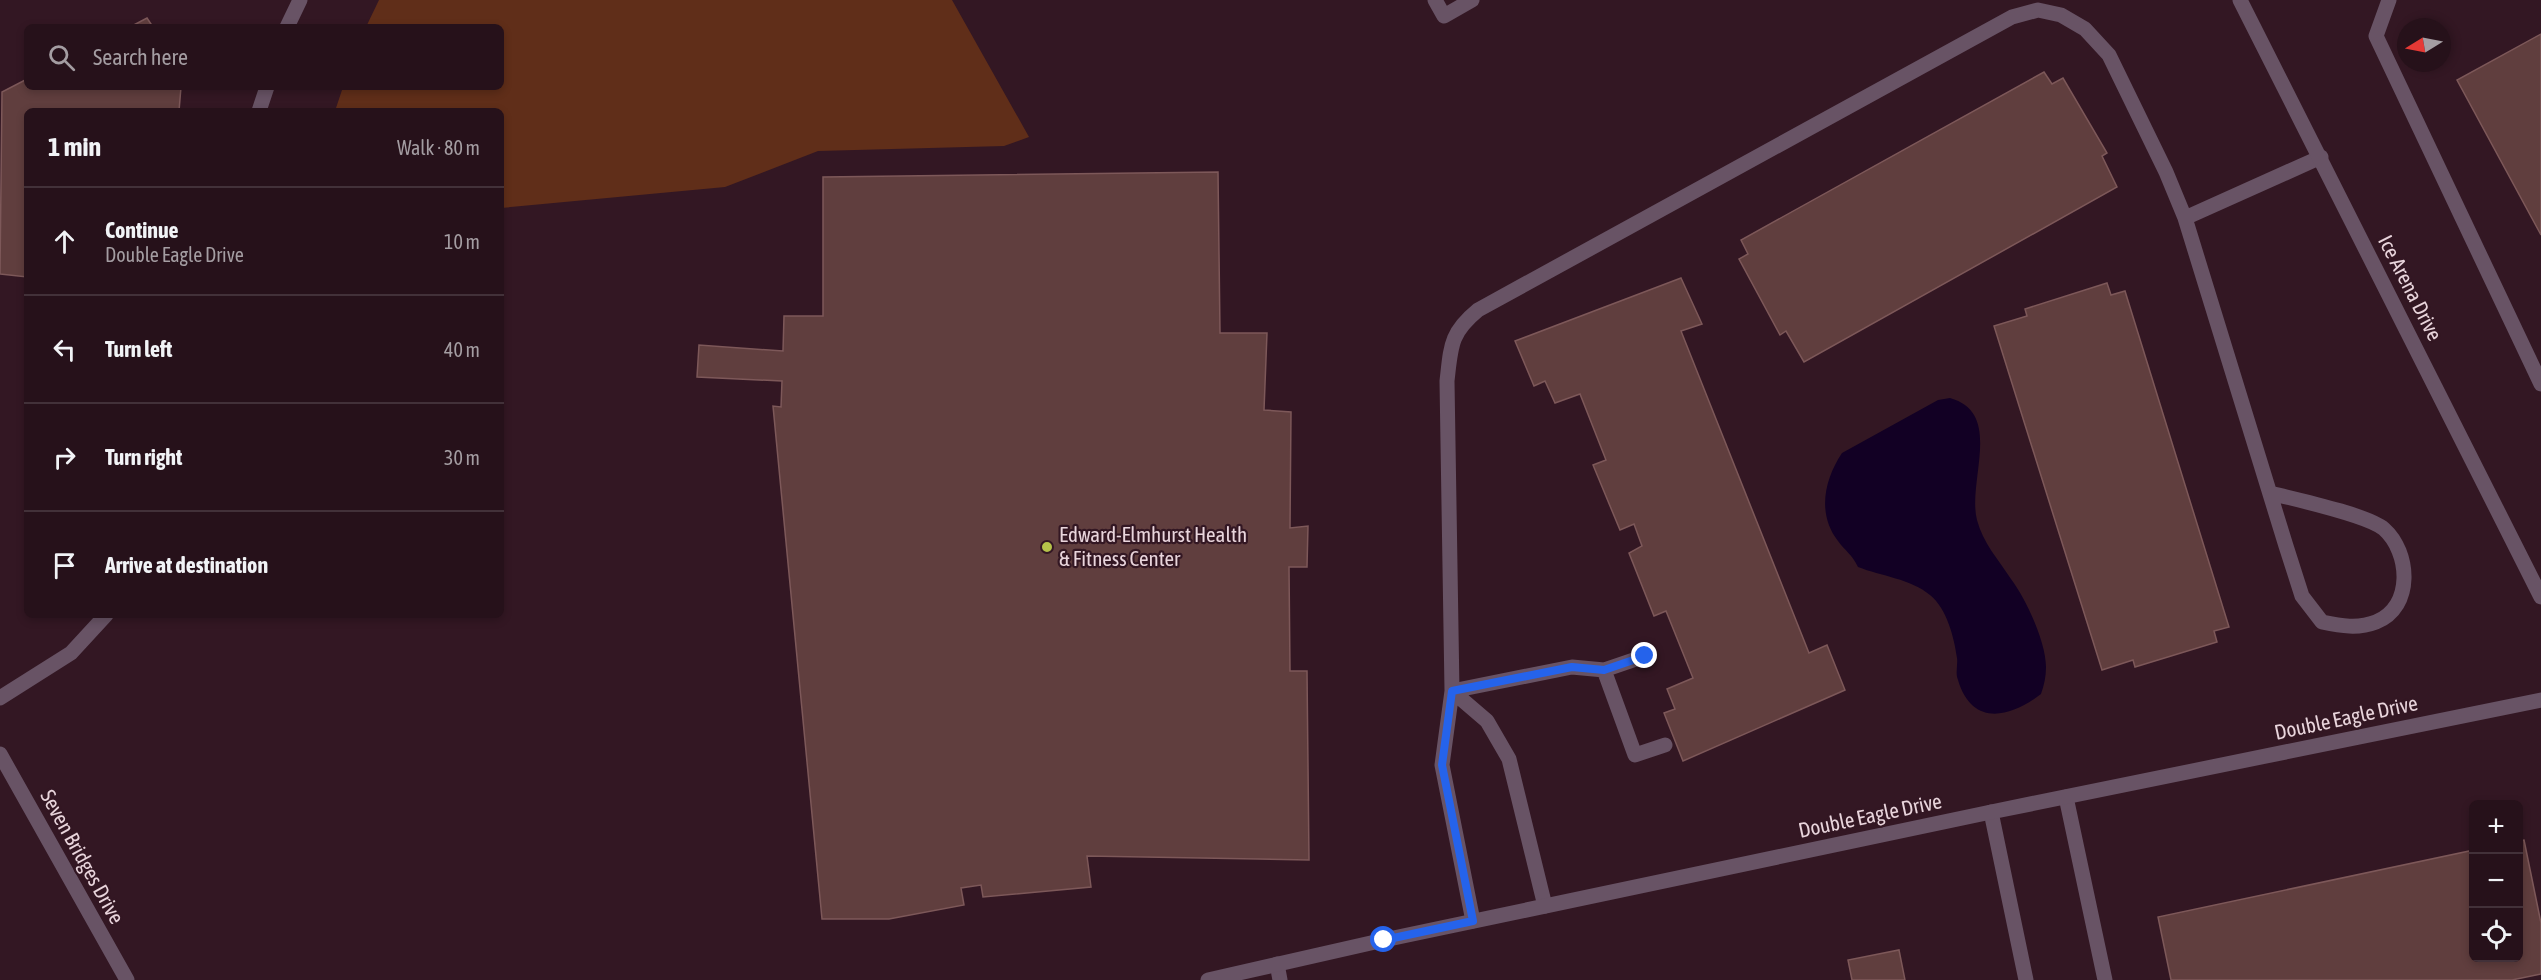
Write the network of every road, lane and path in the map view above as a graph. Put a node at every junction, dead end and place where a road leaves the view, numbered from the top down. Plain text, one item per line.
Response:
1 (300, 0) edge
2 (1435, 0) edge
3 (1472, 0) edge
4 (2240, 0) edge
5 (2390, 0) edge
6 (288, 24) edge
7 (266, 90) edge
8 (260, 108) edge
9 (2321, 157) junction
10 (2185, 218) junction
11 (2541, 384) edge
12 (2270, 493) junction
13 (2541, 597) edge
14 (103, 618) edge
15 (1645, 656) dead end
16 (1604, 670) junction
17 (1452, 691) junction
18 (0, 698) edge
19 (2541, 700) edge
20 (1665, 745) dead end
21 (0, 754) edge
22 (2066, 797) junction
23 (1991, 812) junction
24 (1545, 906) junction
25 (1473, 921) junction
26 (1277, 964) junction
27 (127, 980) edge
28 (1208, 980) edge
29 (1280, 980) edge
30 (2026, 980) edge
31 (2104, 980) edge

1 - 6 street
2 - 3 street
4 - 9 street, Ice Arena Drive
5 - 11 street
7 - 8 street
9 - 10 street
9 - 13 street, Ice Arena Drive
10 - 12 street
10 - 17 street
12 - 12 street
14 - 18 street
15 - 16 street
16 - 17 street
16 - 20 street
17 - 24 street
17 - 25 street
19 - 22 street, Double Eagle Drive
21 - 27 street, Seven Bridges Drive
22 - 23 street, Double Eagle Drive
22 - 31 street
23 - 24 street, Double Eagle Drive
23 - 30 street
24 - 25 street, Double Eagle Drive
25 - 26 street, Double Eagle Drive
26 - 28 street, Double Eagle Drive
26 - 29 street

